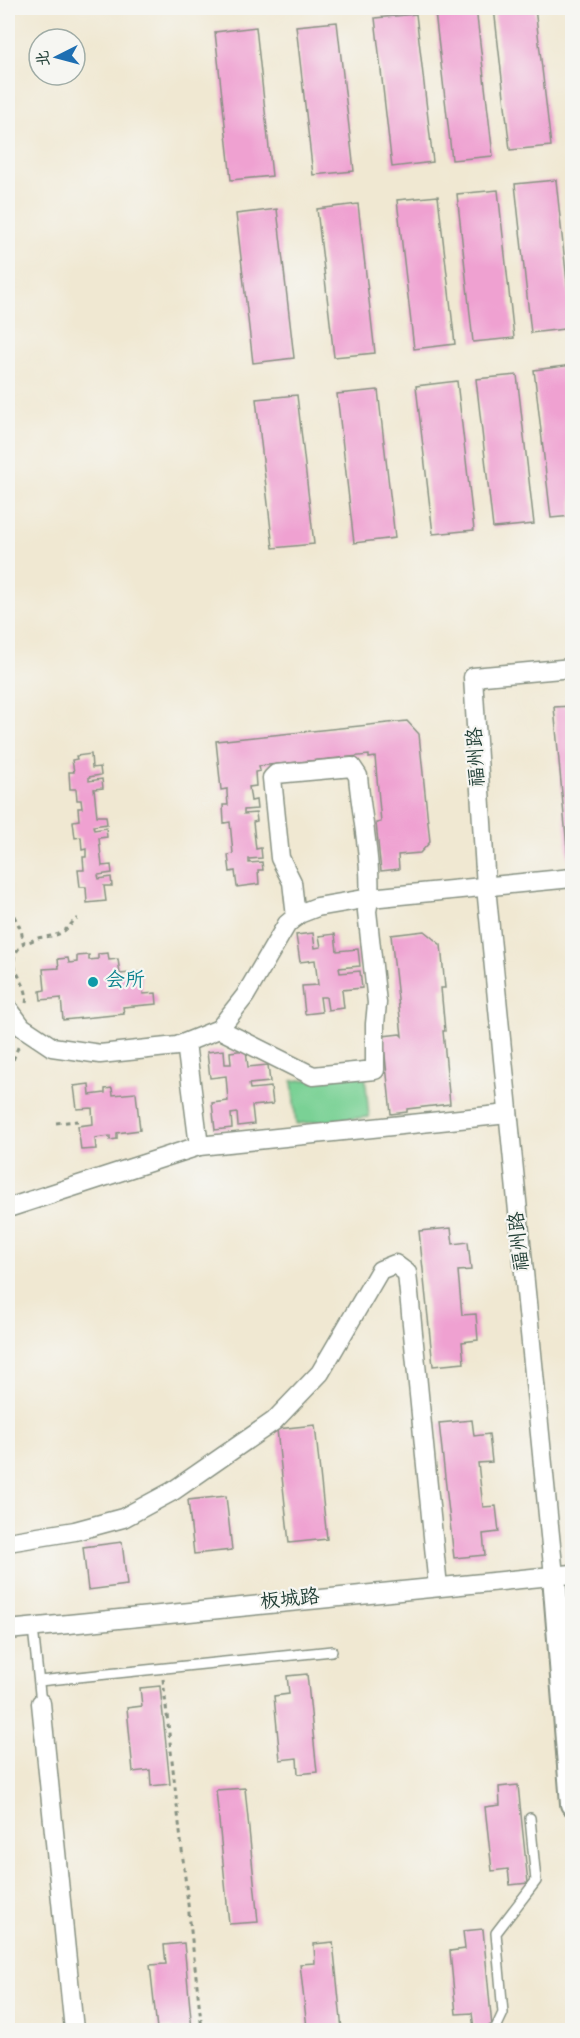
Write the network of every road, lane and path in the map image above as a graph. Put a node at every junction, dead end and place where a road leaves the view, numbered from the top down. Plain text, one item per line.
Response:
1 (573, 668) edge
2 (573, 878) edge
3 (486, 887) junction
4 (13, 890) dead end
5 (370, 898) junction
6 (296, 917) junction
7 (78, 919) dead end
8 (24, 942) junction
9 (16, 952) junction
10 (8, 956) edge
11 (8, 1008) edge
12 (22, 1026) junction
13 (219, 1029) junction
14 (186, 1043) junction
15 (8, 1067) edge
16 (508, 1114) junction
17 (78, 1121) dead end
18 (56, 1123) dead end
19 (198, 1146) junction
20 (8, 1208) edge
21 (8, 1542) edge
22 (563, 1575) edge
23 (438, 1587) junction
24 (33, 1628) junction
25 (8, 1629) edge
26 (332, 1650) dead end
27 (161, 1668) junction
28 (39, 1681) junction
29 (41, 1703) joint
30 (573, 1804) edge
31 (530, 1818) dead end
32 (74, 2031) edge
33 (202, 2031) edge
34 (492, 2031) edge

1 - 3 street, 福州路
2 - 3 street
3 - 5 street
3 - 16 street, 福州路
4 - 8 path
5 - 6 street
5 - 6 street
5 - 13 street
6 - 13 street
7 - 8 path
8 - 9 path
9 - 10 path
9 - 12 path
11 - 12 street
12 - 14 street
12 - 15 path
13 - 14 street
14 - 19 street
16 - 19 street
16 - 22 street, 福州路
17 - 18 path
19 - 20 street
21 - 23 street
22 - 23 street, 板城路
22 - 30 street, 福州路
23 - 24 street, 板城路
24 - 25 street, 板城路
24 - 28 lane
26 - 27 lane
27 - 28 lane
27 - 33 path
28 - 29 lane
29 - 32 street
31 - 34 lane

